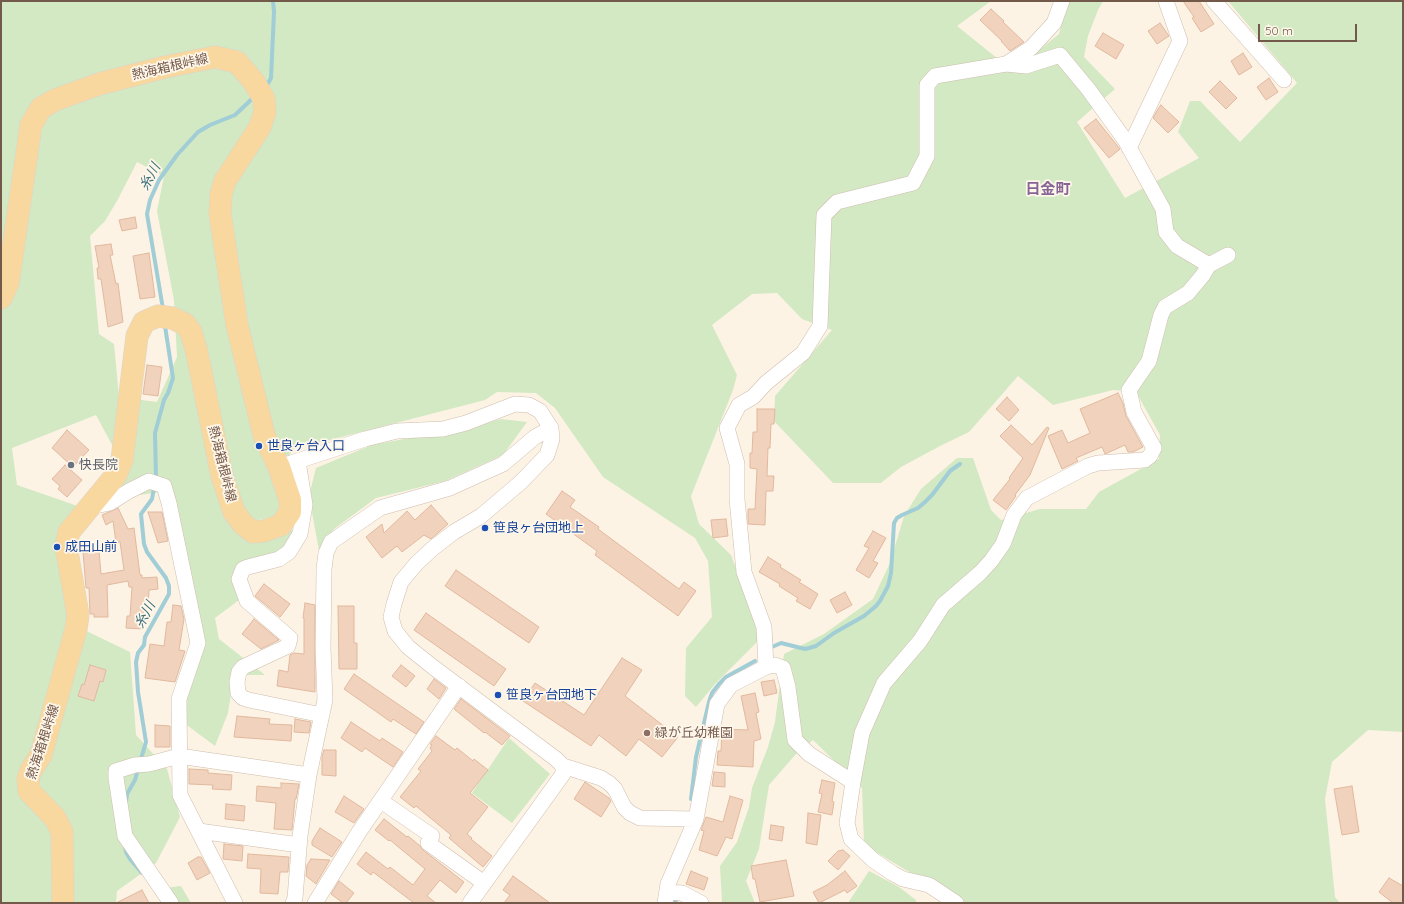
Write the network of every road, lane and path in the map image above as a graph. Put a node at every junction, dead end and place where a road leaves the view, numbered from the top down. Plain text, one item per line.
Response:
1 (1062, 1) edge
2 (1166, 1) edge
3 (1214, 1) edge
4 (1006, 64) junction
5 (1284, 80) dead end
6 (1129, 148) junction
7 (1228, 255) dead end
8 (1209, 264) junction
9 (1, 298) edge
10 (551, 428) junction
11 (288, 464) junction
12 (90, 507) junction
13 (766, 667) junction
14 (459, 686) junction
15 (322, 715) junction
16 (179, 756) junction
17 (563, 766) junction
18 (309, 775) junction
19 (853, 782) junction
20 (380, 801) junction
21 (696, 819) junction
22 (199, 831) junction
23 (299, 844) junction
24 (484, 883) junction
25 (666, 898) edge
26 (320, 901) edge
27 (63, 903) edge
28 (171, 903) edge
29 (235, 903) edge
30 (293, 903) edge
31 (470, 903) edge
32 (701, 903) edge
33 (956, 903) edge

1 - 4 street
2 - 6 street
3 - 5 street
4 - 6 street
4 - 13 street
6 - 8 street
7 - 8 street
8 - 19 street
9 - 11 main road, 熱海箱根峠線
10 - 11 street
10 - 14 street
10 - 15 street
11 - 12 main road, 熱海箱根峠線
11 - 15 street
12 - 16 street
12 - 27 main road, 熱海箱根峠線
13 - 19 street
13 - 21 street
14 - 17 street
14 - 20 street
15 - 18 street
16 - 18 street
16 - 22 street
16 - 28 street
17 - 21 street
17 - 24 street
18 - 23 street
19 - 33 street
20 - 24 street
20 - 26 street
21 - 25 street
22 - 23 street
22 - 29 street
23 - 30 street
24 - 31 street
25 - 32 street

